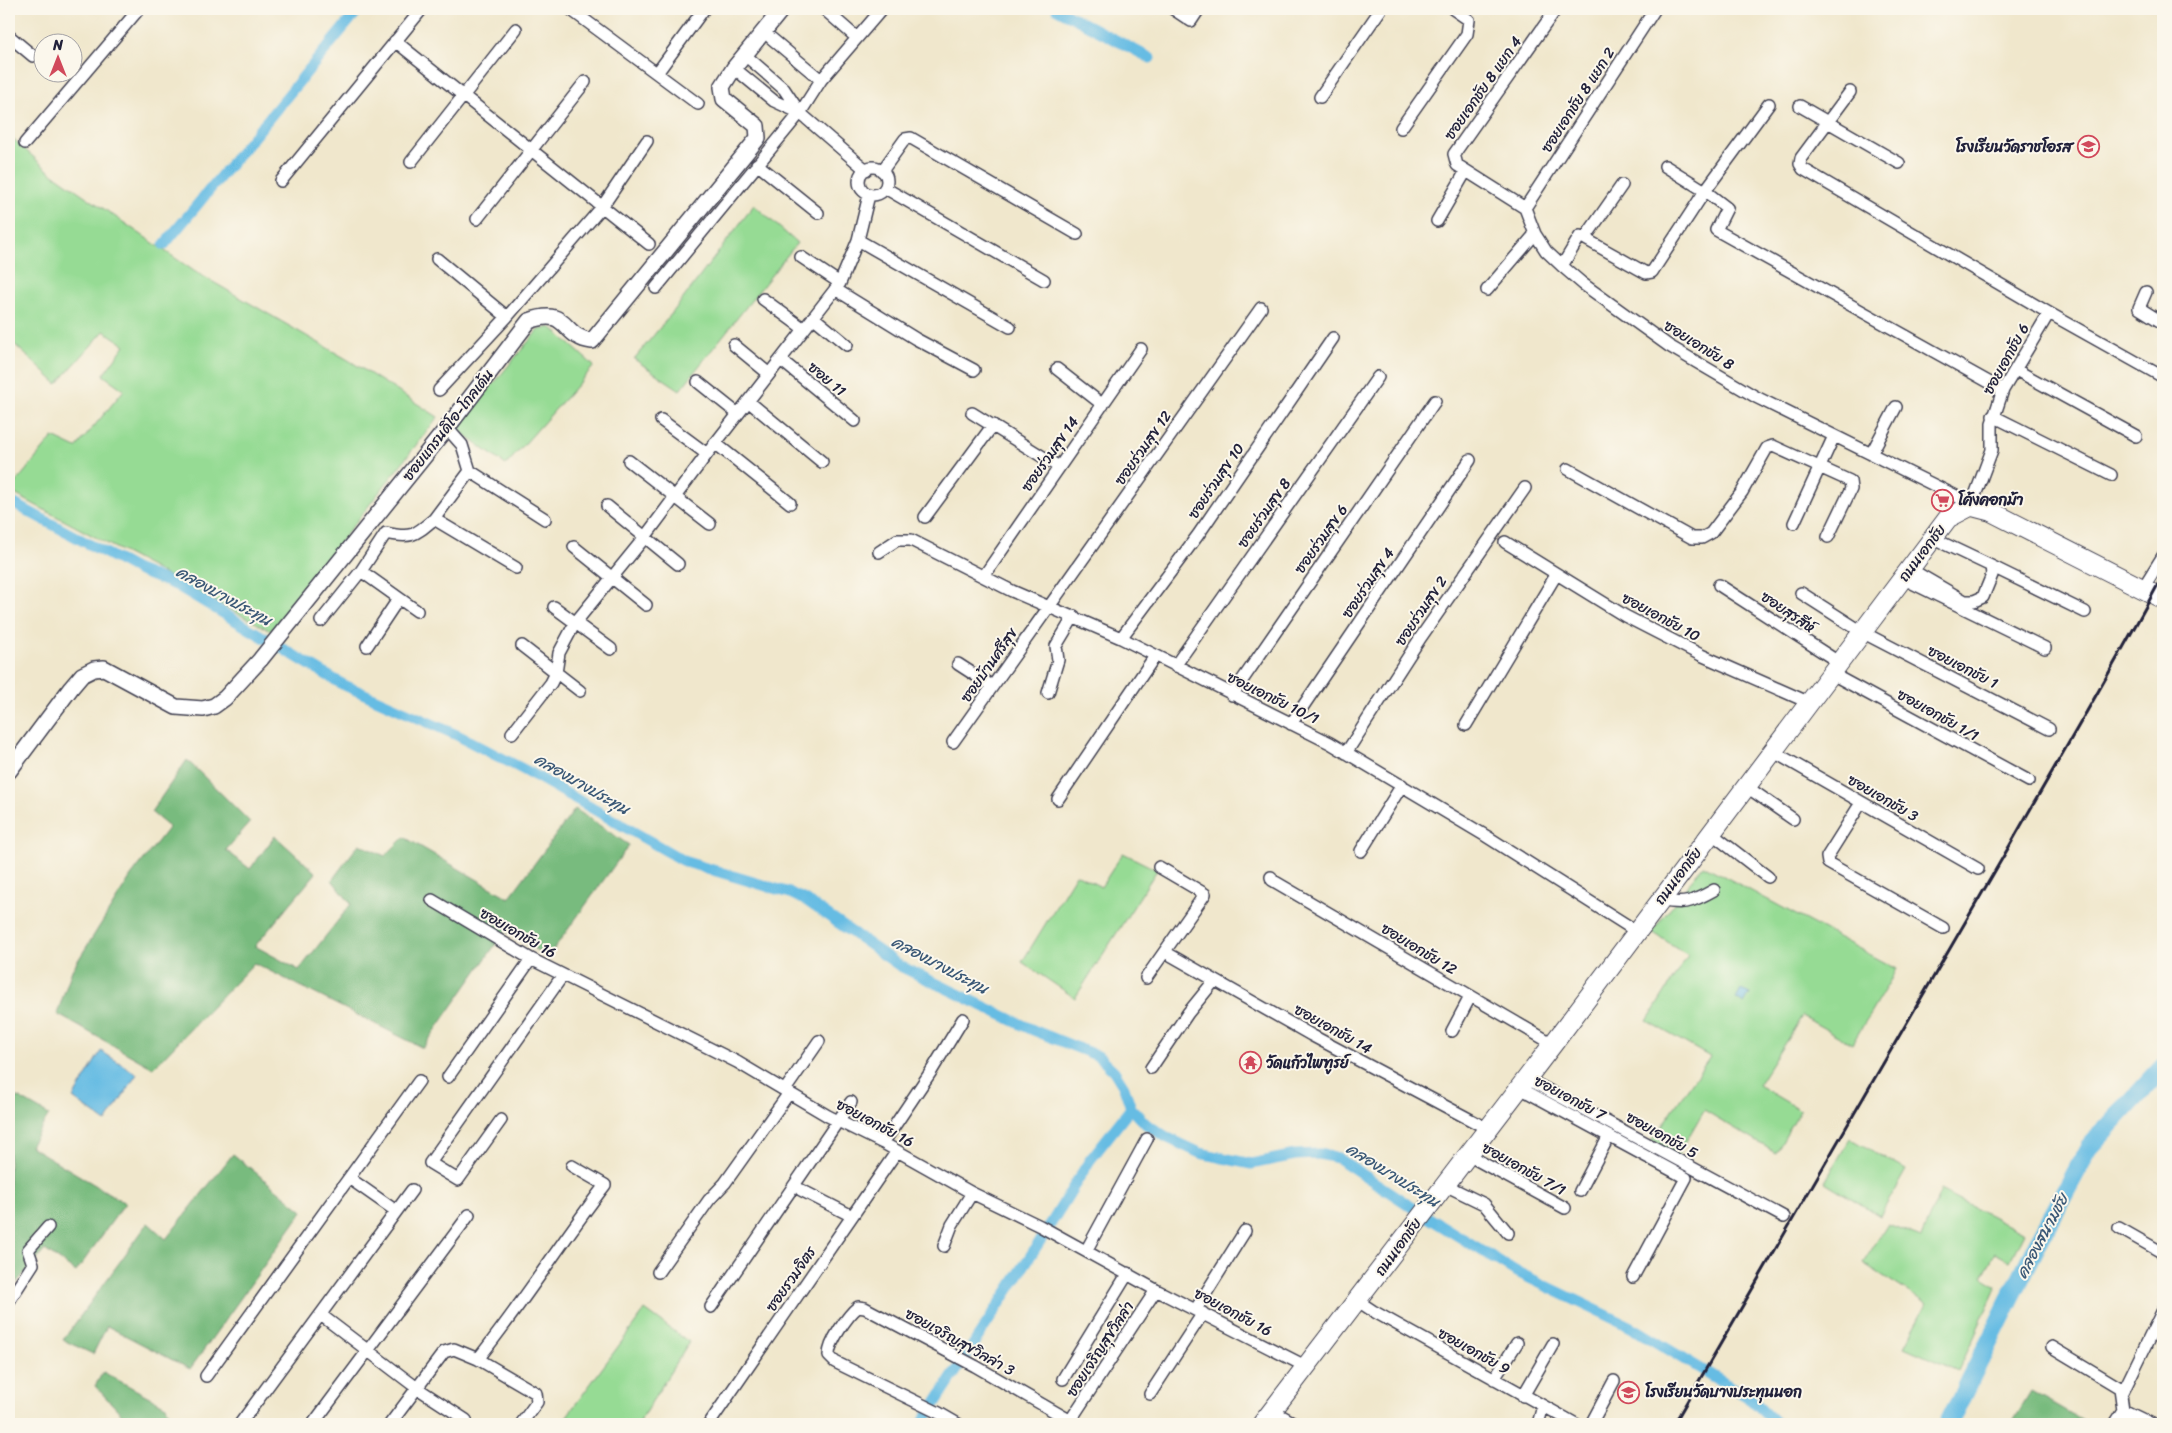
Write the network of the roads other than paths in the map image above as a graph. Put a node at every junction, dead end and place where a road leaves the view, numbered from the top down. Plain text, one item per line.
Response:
1 (139, 9) edge
2 (422, 9) edge
3 (570, 9) edge
4 (704, 9) edge
5 (782, 9) edge
6 (824, 9) edge
7 (882, 9) edge
8 (1173, 9) edge
9 (1199, 9) edge
10 (1381, 9) edge
11 (1453, 9) edge
12 (1556, 9) edge
13 (1655, 9) edge
14 (516, 29) dead end
15 (9, 36) edge
16 (771, 38) dead end
17 (857, 38) junction
18 (395, 41) junction
19 (32, 55) edge
20 (745, 55) junction
21 (734, 68) junction
22 (656, 73) junction
23 (821, 80) junction
24 (585, 82) dead end
25 (1850, 92) dead end
26 (463, 95) junction
27 (1320, 96) dead end
28 (698, 104) dead end
29 (1770, 104) dead end
30 (1800, 106) dead end
31 (800, 113) junction
32 (1829, 123) junction
33 (1402, 128) dead end
34 (647, 141) dead end
35 (25, 143) dead end
36 (531, 150) junction
37 (411, 162) dead end
38 (1899, 163) dead end
39 (758, 164) junction
40 (1665, 166) dead end
41 (866, 170) junction
42 (882, 171) junction
43 (1466, 171) junction
44 (281, 181) dead end
45 (1622, 185) dead end
46 (885, 188) junction
47 (1705, 191) junction
48 (869, 195) junction
49 (602, 207) junction
50 (1525, 208) junction
51 (818, 213) dead end
52 (477, 219) dead end
53 (1437, 221) dead end
54 (1077, 234) dead end
55 (1535, 234) junction
56 (1585, 238) junction
57 (858, 240) junction
58 (650, 244) dead end
59 (801, 257) dead end
60 (437, 259) dead end
61 (1562, 266) junction
62 (1044, 280) dead end
63 (837, 286) junction
64 (656, 288) dead end
65 (1487, 290) dead end
66 (2146, 292) dead end
67 (763, 299) dead end
68 (1261, 308) dead end
69 (2049, 313) junction
70 (507, 317) junction
71 (813, 318) junction
72 (2163, 324) edge
73 (1010, 327) dead end
74 (804, 329) junction
75 (1333, 338) dead end
76 (734, 345) dead end
77 (847, 345) dead end
78 (1141, 349) dead end
79 (781, 360) junction
80 (1056, 369) dead end
81 (974, 370) dead end
82 (2016, 370) junction
83 (768, 373) junction
84 (1378, 377) dead end
85 (2163, 377) edge
86 (698, 382) dead end
87 (439, 390) dead end
88 (2003, 390) junction
89 (1435, 400) dead end
90 (748, 401) junction
91 (1103, 405) junction
92 (1896, 407) dead end
93 (972, 413) dead end
94 (738, 414) junction
95 (1993, 416) junction
96 (661, 420) dead end
97 (855, 421) dead end
98 (993, 425) junction
99 (447, 428) junction
100 (1834, 436) junction
101 (2136, 436) dead end
102 (715, 443) junction
103 (706, 454) junction
104 (1871, 454) junction
105 (1470, 460) dead end
106 (629, 461) dead end
107 (822, 462) dead end
108 (1820, 466) junction
109 (1058, 467) junction
110 (1568, 469) dead end
111 (470, 471) junction
112 (2111, 475) dead end
113 (1525, 488) dead end
114 (675, 497) junction
115 (790, 503) dead end
116 (607, 506) dead end
117 (1970, 506) junction
118 (925, 517) dead end
119 (434, 519) junction
120 (545, 519) dead end
121 (1794, 523) dead end
122 (710, 524) dead end
123 (645, 538) junction
124 (1828, 538) dead end
125 (1932, 538) junction
126 (1505, 542) dead end
127 (574, 546) dead end
128 (879, 552) dead end
129 (2163, 556) edge
130 (678, 564) dead end
131 (1991, 566) junction
132 (516, 568) dead end
133 (361, 571) junction
134 (1906, 574) junction
135 (1556, 575) junction
136 (984, 576) junction
137 (612, 578) junction
138 (1720, 585) dead end
139 (2143, 588) junction
140 (1801, 593) dead end
141 (399, 598) junction
142 (2163, 599) edge
143 (646, 605) dead end
144 (1049, 605) junction
145 (554, 607) dead end
146 (417, 611) dead end
147 (2085, 612) dead end
148 (1074, 616) junction
149 (322, 621) dead end
150 (575, 623) junction
151 (1862, 632) junction
152 (1122, 638) junction
153 (367, 646) dead end
154 (522, 646) dead end
155 (2045, 648) dead end
156 (611, 649) dead end
157 (1155, 656) junction
158 (958, 664) dead end
159 (1175, 666) junction
160 (1836, 668) junction
161 (556, 673) junction
162 (992, 686) junction
163 (580, 691) dead end
164 (1048, 693) dead end
165 (1232, 695) junction
166 (1810, 703) junction
167 (1291, 724) junction
168 (1466, 725) dead end
169 (2049, 729) dead end
170 (512, 733) dead end
171 (953, 742) dead end
172 (1774, 752) junction
173 (1346, 753) junction
174 (9, 771) edge
175 (2029, 782) dead end
176 (1402, 786) junction
177 (1747, 787) junction
178 (1058, 799) dead end
179 (1861, 804) junction
180 (1794, 819) dead end
181 (1711, 833) junction
182 (1361, 851) dead end
183 (1159, 867) dead end
184 (1978, 869) dead end
185 (1271, 877) dead end
186 (1768, 878) dead end
187 (1714, 890) dead end
188 (432, 900) dead end
189 (1659, 900) junction
190 (1943, 928) dead end
191 (1636, 931) junction
192 (1165, 952) junction
193 (531, 958) junction
194 (564, 975) junction
195 (1146, 978) dead end
196 (1214, 981) junction
197 (1470, 997) junction
198 (962, 1019) dead end
199 (1452, 1031) dead end
200 (819, 1041) dead end
201 (1553, 1044) junction
202 (1151, 1068) dead end
203 (448, 1077) dead end
204 (419, 1081) dead end
205 (1523, 1083) junction
206 (787, 1091) junction
207 (851, 1102) dead end
208 (501, 1120) dead end
209 (838, 1120) junction
210 (1488, 1129) junction
211 (1609, 1136) junction
212 (1147, 1139) dead end
213 (883, 1143) junction
214 (897, 1151) junction
215 (1468, 1155) junction
216 (572, 1166) dead end
217 (349, 1178) junction
218 (412, 1190) dead end
219 (801, 1190) dead end
220 (1580, 1191) dead end
221 (1440, 1192) junction
222 (972, 1193) junction
223 (1565, 1208) dead end
224 (396, 1211) junction
225 (469, 1215) dead end
226 (852, 1216) junction
227 (1784, 1217) dead end
228 (48, 1227) dead end
229 (2118, 1228) dead end
230 (1245, 1231) dead end
231 (1508, 1233) dead end
232 (944, 1246) dead end
233 (1086, 1251) junction
234 (2163, 1252) edge
235 (658, 1272) dead end
236 (1128, 1273) junction
237 (1633, 1277) dead end
238 (1156, 1290) junction
239 (9, 1301) edge
240 (1358, 1301) junction
241 (711, 1307) dead end
242 (2163, 1310) edge
243 (1199, 1311) junction
244 (321, 1315) junction
245 (1517, 1343) dead end
246 (1553, 1344) dead end
247 (2052, 1348) dead end
248 (368, 1351) junction
249 (478, 1358) junction
250 (1308, 1367) junction
251 (206, 1376) dead end
252 (1063, 1379) dead end
253 (1494, 1379) junction
254 (1614, 1381) dead end
255 (417, 1388) junction
256 (1150, 1394) dead end
257 (2122, 1394) junction
258 (1523, 1396) junction
259 (1542, 1406) junction
260 (2123, 1410) junction
261 (1268, 1418) edge
262 (466, 1420) dead end
263 (1070, 1423) edge
264 (240, 1424) edge
265 (313, 1424) edge
266 (390, 1424) edge
267 (521, 1424) edge
268 (708, 1424) edge
269 (958, 1424) edge
270 (1296, 1424) edge
271 (1538, 1424) edge
272 (1576, 1424) edge
273 (1591, 1424) edge
274 (2114, 1424) edge
275 (2152, 1424) edge

1 - 35 street
2 - 18 street
3 - 22 street
4 - 22 street
5 - 20 street, ซอยแกรนดิโอ-โกลเด้น
6 - 17 street
7 - 17 street
8 - 9 street
10 - 27 street
11 - 33 street
12 - 43 street, ซอยเอกชัย 8 แยก 4
13 - 50 street, ซอยเอกชัย 8 แยก 2
14 - 26 street
15 - 19 street
16 - 23 street
17 - 23 street
18 - 26 street
18 - 44 street
20 - 21 street, ซอยแกรนดิโอ-โกลเด้น
20 - 31 street
21 - 31 street
21 - 99 street, ซอยแกรนดิโอ-โกลเด้น
22 - 28 street
23 - 31 street
24 - 36 street
25 - 32 street
26 - 36 street
26 - 37 street
29 - 47 street
30 - 32 street
31 - 39 street
31 - 41 street
32 - 38 street
32 - 69 street
34 - 49 street
36 - 49 street
36 - 52 street
39 - 51 street
39 - 64 street
40 - 47 street
41 - 42 street
41 - 48 street
42 - 46 street
42 - 54 street
43 - 50 street
43 - 53 street
45 - 56 street
46 - 48 street
46 - 62 street
47 - 56 street
47 - 88 street
48 - 57 street
49 - 58 street
49 - 70 street
50 - 55 street, ซอยเอกชัย 8
55 - 61 street, ซอยเอกชัย 8
55 - 65 street
56 - 61 street
57 - 63 street
57 - 73 street
59 - 63 street
60 - 70 street
61 - 100 street, ซอยเอกชัย 8
63 - 71 street
63 - 81 street
66 - 72 street
67 - 74 street
68 - 144 street, ซอยร่วมสุข 12
69 - 82 street, ซอยเอกชัย 6
69 - 85 street
70 - 87 street
71 - 74 street
71 - 77 street
74 - 79 street
75 - 152 street, ซอยร่วมสุข 10
76 - 83 street
78 - 91 street, ซอยร่วมสุข 14
79 - 83 street
79 - 97 street, ซอย 11
80 - 91 street
82 - 88 street, ซอยเอกชัย 6
82 - 101 street
83 - 90 street
84 - 159 street, ซอยร่วมสุข 8
86 - 94 street
88 - 95 street, ซอยเอกชัย 6
89 - 165 street, ซอยร่วมสุข 6
90 - 94 street
90 - 107 street
91 - 109 street, ซอยร่วมสุข 14
92 - 104 street
93 - 98 street
94 - 102 street
95 - 112 street
95 - 117 street, ซอยเอกชัย 6
96 - 103 street
98 - 109 street
98 - 118 street
99 - 111 street
99 - 174 street, ซอยแกรนดิโอ-โกลเด้น
100 - 104 street, ซอยเอกชัย 8
100 - 108 street
102 - 103 street
102 - 115 street
103 - 114 street
104 - 117 street, ซอยเอกชัย 8
105 - 167 street, ซอยร่วมสุข 4
106 - 114 street
108 - 110 street
108 - 121 street
108 - 124 street
109 - 136 street, ซอยร่วมสุข 14
111 - 119 street
111 - 120 street
113 - 173 street, ซอยร่วมสุข 2
114 - 122 street
114 - 123 street
116 - 123 street
117 - 125 main road, ถนนเอกชัย
117 - 139 main road
119 - 132 street
119 - 133 street
123 - 130 street
123 - 137 street
125 - 131 street
125 - 134 main road, ถนนเอกชัย
126 - 135 street, ซอยเอกชัย 10
127 - 137 street
128 - 136 street, ซอยเอกชัย 10/1
129 - 139 street
131 - 134 street
131 - 147 street
133 - 141 street
133 - 149 street
134 - 151 main road, ถนนเอกชัย
134 - 155 street
135 - 166 street, ซอยเอกชัย 10
135 - 168 street
136 - 144 street, ซอยเอกชัย 10/1
137 - 143 street
137 - 150 street
138 - 160 street, ซอยสุรสีห์
139 - 142 main road
140 - 151 street, ซอยเอกชัย 1
141 - 146 street
141 - 153 street
144 - 148 street, ซอยเอกชัย 10/1
144 - 162 street, ซอยบ้านศรีสุข
145 - 150 street
148 - 152 street, ซอยเอกชัย 10/1
148 - 164 street
150 - 156 street
150 - 161 street
151 - 160 main road, ถนนเอกชัย
151 - 169 street, ซอยเอกชัย 1
152 - 157 street, ซอยเอกชัย 10/1
154 - 161 street
157 - 159 street, ซอยเอกชัย 10/1
157 - 178 street
158 - 162 street
159 - 165 street, ซอยเอกชัย 10/1
160 - 166 main road, ถนนเอกชัย
160 - 175 street, ซอยเอกชัย 1/1
161 - 163 street
161 - 170 street
162 - 171 street, ซอยบ้านศรีสุข
165 - 167 street, ซอยเอกชัย 10/1
166 - 172 main road, ถนนเอกชัย
167 - 173 street, ซอยเอกชัย 10/1
172 - 177 main road, ถนนเอกชัย
172 - 179 street, ซอยเอกชัย 3
173 - 176 street, ซอยเอกชัย 10/1
176 - 182 street
176 - 191 street, ซอยเอกชัย 10/1
177 - 180 street
177 - 181 main road, ถนนเอกชัย
179 - 184 street, ซอยเอกชัย 3
179 - 190 street
181 - 186 street
181 - 189 main road, ถนนเอกชัย
183 - 192 street
185 - 197 street, ซอยเอกชัย 12
187 - 189 street
188 - 193 street, ซอยเอกชัย 16
189 - 191 main road, ถนนเอกชัย
191 - 201 main road, ถนนเอกชัย
192 - 195 street
192 - 196 street, ซอยเอกชัย 14
193 - 194 street, ซอยเอกชัย 16
193 - 203 street
194 - 206 street, ซอยเอกชัย 16
194 - 208 street
196 - 202 street
196 - 210 street, ซอยเอกชัย 14
197 - 199 street
197 - 201 street, ซอยเอกชัย 12
198 - 213 street
200 - 206 street
201 - 205 main road, ถนนเอกชัย
204 - 217 street
205 - 210 main road, ถนนเอกชัย
205 - 211 street, ซอยเอกชัย 7
205 - 227 street, ซอยเอกชัย 5
206 - 209 street, ซอยเอกชัย 16
206 - 235 street
207 - 209 street
209 - 213 street, ซอยเอกชัย 16
209 - 241 street
210 - 215 main road, ถนนเอกชัย
211 - 220 street
211 - 237 street, ซอยเอกชัย 7
212 - 233 street
213 - 214 street, ซอยเอกชัย 16
214 - 222 street, ซอยเอกชัย 16
214 - 226 street, ซอยรวมจิตร
215 - 221 main road, ถนนเอกชัย
215 - 223 street, ซอยเอกชัย 7/1
216 - 249 street
217 - 224 street
217 - 251 street
218 - 224 street
219 - 226 street
221 - 231 street
221 - 240 main road, ถนนเอกชัย
222 - 232 street
222 - 233 street, ซอยเอกชัย 16
224 - 244 street
225 - 248 street
226 - 268 street, ซอยรวมจิตร
228 - 239 street
229 - 234 street
230 - 243 street
233 - 236 street, ซอยเอกชัย 16
236 - 238 street, ซอยเอกชัย 16
236 - 252 street
238 - 243 street, ซอยเอกชัย 16
238 - 263 street, ซอยเจริญสุขวิลล่า
240 - 250 main road, ถนนเอกชัย
240 - 253 street, ซอยเอกชัย 9
242 - 257 street
243 - 250 street, ซอยเอกชัย 16
243 - 256 street
244 - 248 street
244 - 264 street
245 - 253 street
246 - 258 street
247 - 257 street
248 - 255 street
248 - 265 street
249 - 255 street
249 - 267 street
250 - 261 main road, ถนนเอกชัย
253 - 258 street, ซอยเอกชัย 9
254 - 273 street
255 - 262 street
255 - 266 street
257 - 260 street
258 - 259 street, ซอยเอกชัย 9
259 - 271 street
259 - 272 street, ซอยเอกชัย 9
260 - 274 street
260 - 275 street
261 - 270 street
263 - 269 street, ซอยเจริญสุขวิลล่า 3

